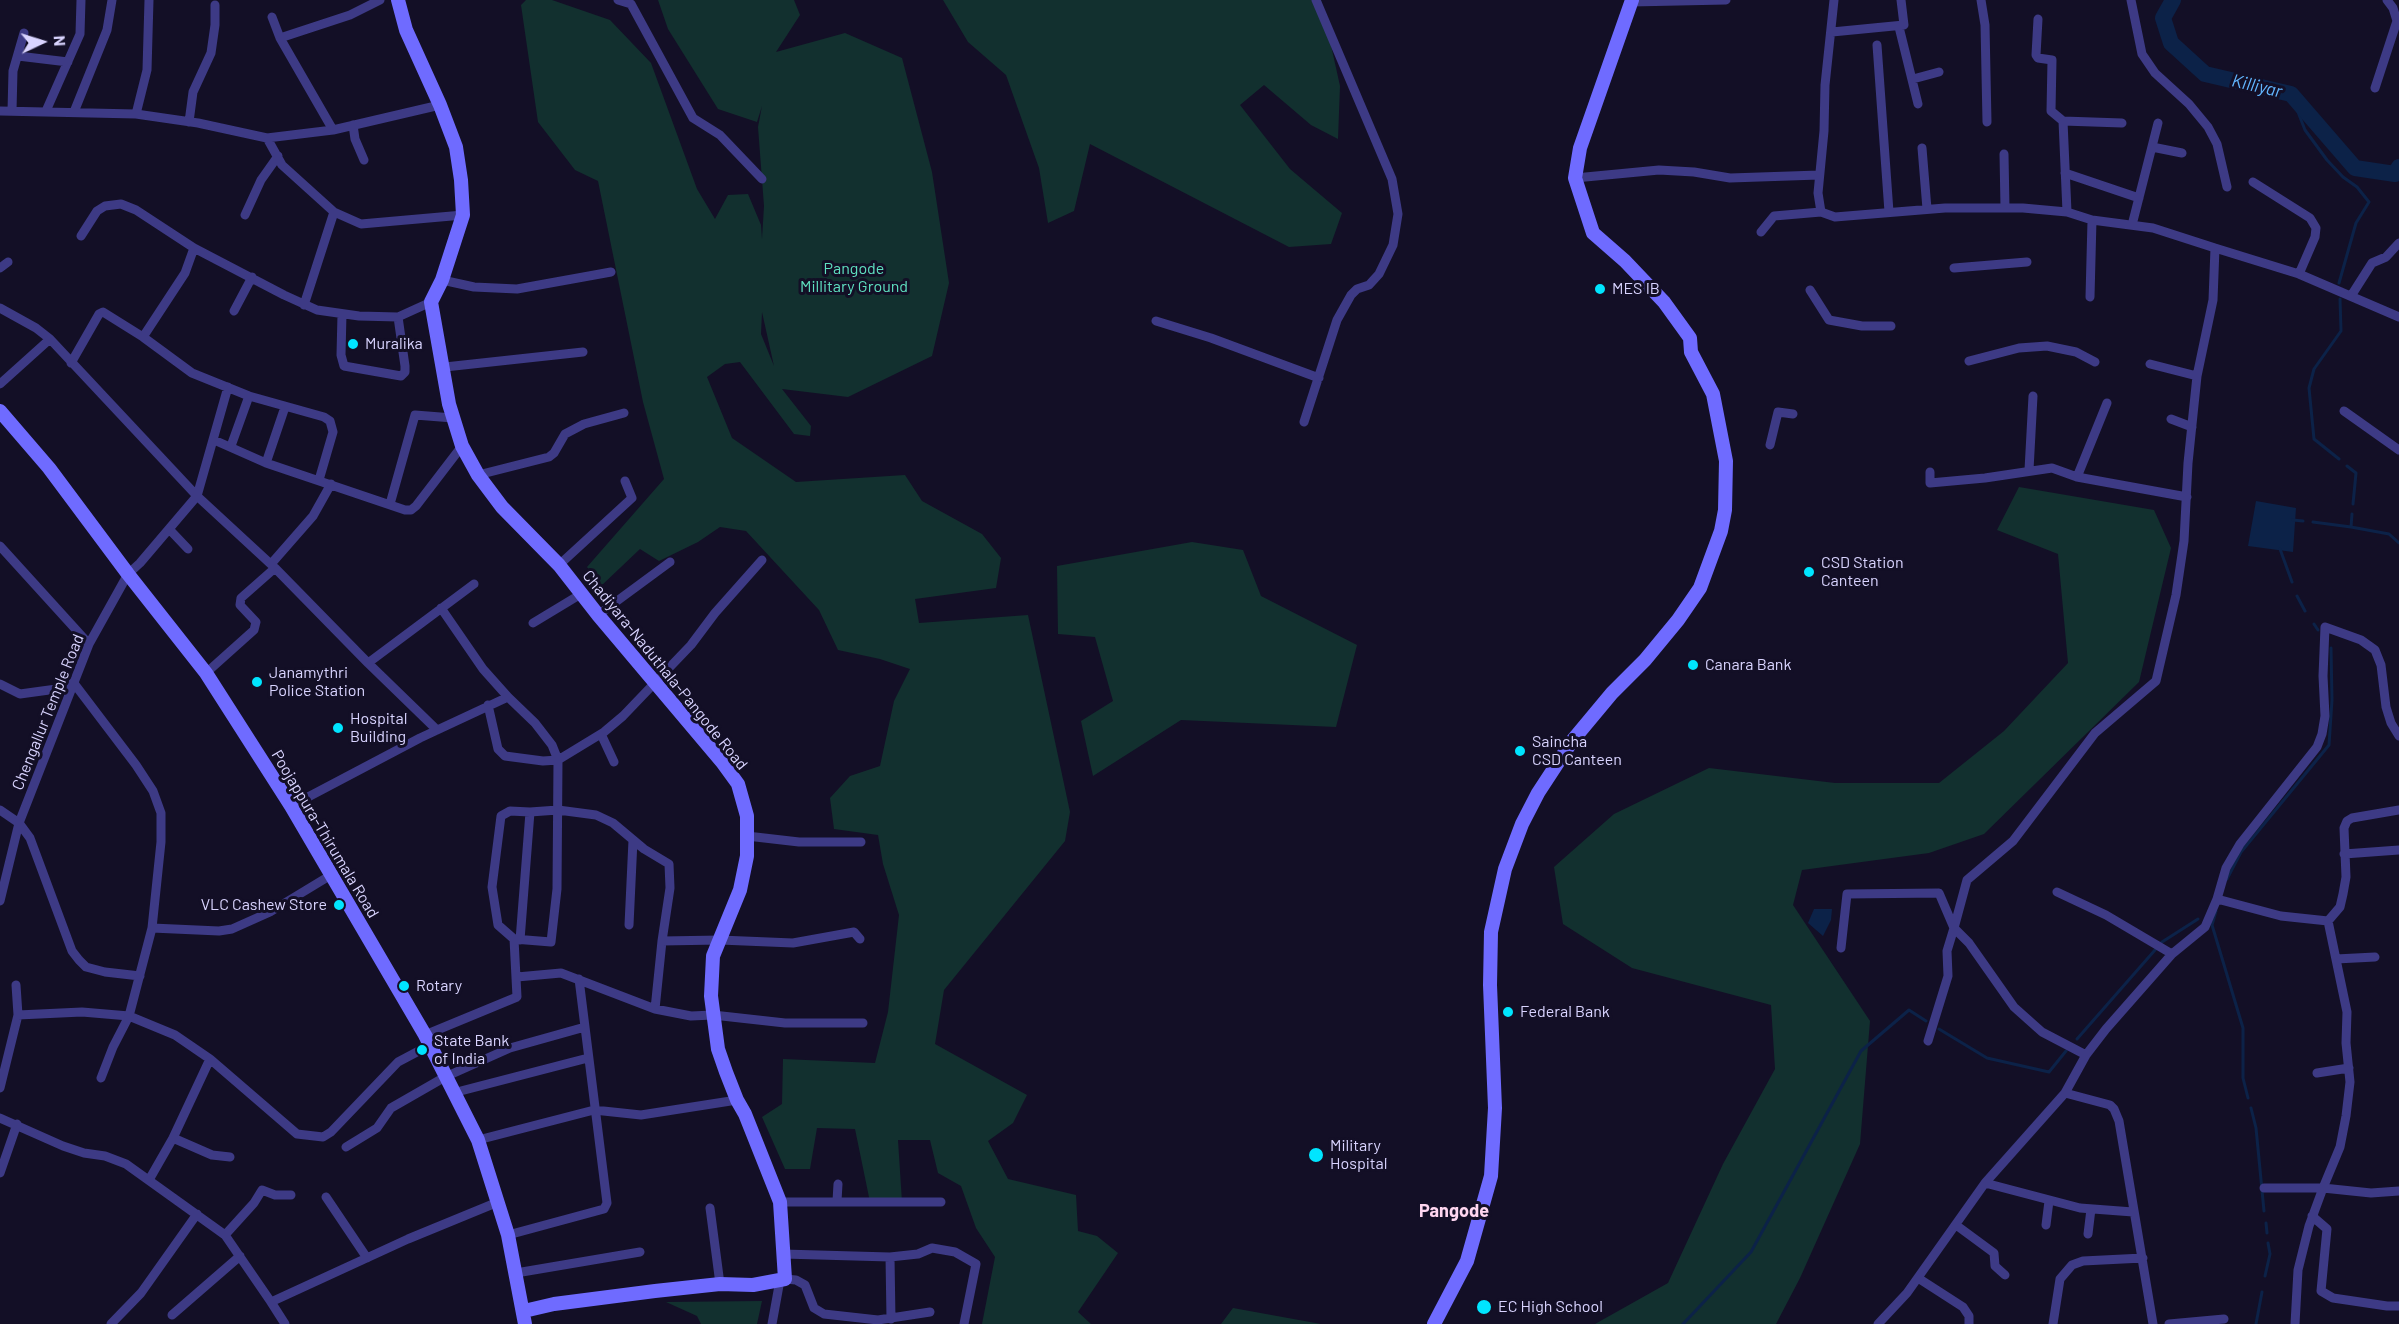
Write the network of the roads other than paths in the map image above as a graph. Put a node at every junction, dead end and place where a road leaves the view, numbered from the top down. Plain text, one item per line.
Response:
1 (81, 0) edge
2 (112, 0) edge
3 (149, 0) edge
4 (380, 0) edge
5 (398, 0) edge
6 (618, 0) edge
7 (1316, 0) edge
8 (1726, 0) edge
9 (1834, 0) edge
10 (1900, 0) edge
11 (1981, 0) edge
12 (2131, 0) edge
13 (2387, 0) edge
14 (1631, 1) edge
15 (215, 5) dead end
16 (272, 17) dead end
17 (2038, 19) dead end
18 (1899, 27) junction
19 (1832, 32) junction
20 (24, 33) dead end
21 (280, 38) junction
22 (1877, 45) dead end
23 (18, 56) junction
24 (68, 62) junction
25 (1939, 72) dead end
26 (1913, 79) junction
27 (2375, 88) dead end
28 (1918, 104) dead end
29 (440, 105) junction
30 (0, 111) edge
31 (12, 111) junction
32 (46, 111) junction
33 (74, 112) junction
34 (136, 114) junction
35 (2063, 121) junction
36 (189, 122) junction
37 (1987, 122) dead end
38 (2122, 123) dead end
39 (2158, 123) dead end
40 (353, 125) junction
41 (333, 130) junction
42 (267, 138) junction
43 (2152, 147) junction
44 (1922, 148) dead end
45 (2182, 153) dead end
46 (2004, 154) dead end
47 (278, 156) junction
48 (364, 160) dead end
49 (2065, 173) junction
50 (1819, 176) junction
51 (1575, 178) junction
52 (762, 179) dead end
53 (2253, 182) dead end
54 (2227, 187) dead end
55 (2139, 198) junction
56 (2005, 207) junction
57 (1927, 209) junction
58 (334, 212) junction
59 (1821, 212) junction
60 (1889, 212) junction
61 (2067, 212) junction
62 (245, 215) dead end
63 (463, 215) junction
64 (2092, 220) junction
65 (2132, 225) junction
66 (1761, 232) dead end
67 (81, 236) dead end
68 (2399, 243) edge
69 (195, 248) junction
70 (2215, 248) junction
71 (2027, 262) dead end
72 (1954, 268) dead end
73 (611, 272) dead end
74 (2299, 274) junction
75 (252, 277) junction
76 (442, 280) junction
77 (1810, 290) dead end
78 (2351, 296) junction
79 (2090, 297) dead end
80 (431, 302) junction
81 (304, 305) junction
82 (0, 308) edge
83 (234, 311) dead end
84 (342, 314) junction
85 (2395, 315) edge
86 (398, 317) junction
87 (1156, 321) dead end
88 (1891, 326) dead end
89 (143, 337) junction
90 (50, 339) junction
91 (583, 352) dead end
92 (1969, 361) dead end
93 (2095, 362) dead end
94 (71, 363) junction
95 (2150, 364) dead end
96 (445, 367) junction
97 (2197, 376) junction
98 (1319, 378) junction
99 (0, 384) edge
100 (228, 387) junction
101 (249, 396) junction
102 (2033, 396) dead end
103 (2107, 403) dead end
104 (285, 407) junction
105 (0, 411) edge
106 (2344, 411) dead end
107 (624, 413) dead end
108 (1793, 414) dead end
109 (453, 418) junction
110 (2170, 418) dead end
111 (1304, 422) dead end
112 (2192, 427) junction
113 (214, 440) junction
114 (1770, 445) dead end
115 (231, 446) junction
116 (462, 447) junction
117 (2399, 450) edge
118 (266, 463) junction
119 (2028, 470) junction
120 (1930, 472) dead end
121 (478, 475) junction
122 (2077, 477) junction
123 (319, 480) junction
124 (625, 481) dead end
125 (331, 484) junction
126 (197, 496) junction
127 (2187, 497) junction
128 (390, 504) junction
129 (169, 529) junction
130 (0, 546) edge
131 (188, 549) dead end
132 (762, 560) dead end
133 (670, 562) dead end
134 (559, 565) junction
135 (273, 566) junction
136 (128, 574) junction
137 (474, 584) dead end
138 (581, 594) junction
139 (441, 608) junction
140 (597, 615) junction
141 (532, 623) dead end
142 (89, 644) junction
143 (368, 663) junction
144 (206, 673) junction
145 (656, 683) junction
146 (0, 684) edge
147 (72, 684) junction
148 (508, 697) junction
149 (488, 705) junction
150 (437, 730) junction
151 (601, 734) junction
152 (2399, 736) edge
153 (558, 760) junction
154 (614, 762) dead end
155 (291, 806) junction
156 (0, 810) edge
157 (558, 810) junction
158 (2399, 810) edge
159 (530, 812) junction
160 (19, 823) junction
161 (747, 836) junction
162 (633, 840) junction
163 (861, 842) dead end
164 (2399, 850) edge
165 (2344, 854) junction
166 (4, 866) edge
167 (331, 875) junction
168 (2057, 892) dead end
169 (2217, 899) junction
170 (0, 901) edge
171 (2328, 921) junction
172 (629, 925) dead end
173 (152, 928) junction
174 (1954, 928) junction
175 (517, 939) junction
176 (860, 939) dead end
177 (720, 940) junction
178 (662, 941) junction
179 (1841, 948) dead end
180 (2172, 954) junction
181 (2376, 957) dead end
182 (2336, 959) junction
183 (140, 976) junction
184 (517, 977) junction
185 (579, 979) junction
186 (16, 985) dead end
187 (655, 1009) junction
188 (18, 1015) junction
189 (713, 1015) junction
190 (129, 1016) junction
191 (863, 1023) dead end
192 (585, 1026) junction
193 (428, 1040) junction
194 (1928, 1041) dead end
195 (2086, 1055) junction
196 (588, 1058) junction
197 (210, 1059) junction
198 (2349, 1068) junction
199 (2317, 1073) dead end
200 (445, 1077) junction
201 (101, 1078) dead end
202 (0, 1088) edge
203 (453, 1093) junction
204 (2065, 1093) junction
205 (736, 1100) junction
206 (594, 1110) junction
207 (0, 1118) edge
208 (17, 1125) junction
209 (173, 1138) junction
210 (478, 1140) junction
211 (346, 1147) dead end
212 (230, 1157) dead end
213 (0, 1173) edge
214 (149, 1180) junction
215 (1985, 1183) junction
216 (838, 1184) dead end
217 (2264, 1188) dead end
218 (2323, 1188) junction
219 (2399, 1191) edge
220 (291, 1195) dead end
221 (326, 1197) dead end
222 (837, 1201) junction
223 (2049, 1201) junction
224 (498, 1202) junction
225 (780, 1202) junction
226 (941, 1202) dead end
227 (710, 1208) dead end
228 (2091, 1209) junction
229 (2133, 1212) junction
230 (196, 1214) junction
231 (2312, 1216) junction
232 (1956, 1224) junction
233 (2046, 1225) dead end
234 (225, 1234) junction
235 (2088, 1234) dead end
236 (508, 1235) junction
237 (640, 1252) dead end
238 (783, 1254) junction
239 (240, 1256) junction
240 (890, 1257) junction
241 (367, 1258) junction
242 (2143, 1258) junction
243 (516, 1273) junction
244 (2005, 1275) dead end
245 (1918, 1278) junction
246 (783, 1280) junction
247 (720, 1284) junction
248 (271, 1302) junction
249 (2399, 1306) edge
250 (930, 1312) dead end
251 (172, 1315) dead end
252 (525, 1318) edge
253 (891, 1318) junction
254 (2224, 1319) dead end
255 (831, 1320) edge
256 (111, 1324) edge
257 (285, 1324) edge
258 (772, 1324) edge
259 (964, 1324) edge
260 (1434, 1324) edge
261 (1878, 1324) edge
262 (1969, 1324) edge
263 (2053, 1324) edge
264 (2153, 1324) edge
265 (2169, 1324) edge
266 (2295, 1324) edge

1 - 24 street
2 - 33 street
3 - 34 street
4 - 21 street
5 - 29 main road
6 - 52 street
7 - 98 street
8 - 14 street
9 - 19 street
10 - 18 street
11 - 37 street
12 - 54 street
13 - 27 street
14 - 51 main road
15 - 36 street
16 - 21 street
17 - 35 street
18 - 19 street
18 - 26 street
19 - 50 street
20 - 23 street
21 - 41 street
22 - 60 street
23 - 24 street
23 - 31 street
24 - 32 street
25 - 26 street
26 - 28 street
29 - 40 street
29 - 63 main road
30 - 31 street
31 - 32 street
32 - 33 street
33 - 34 street
34 - 36 street
35 - 38 street
35 - 49 street
36 - 42 street
39 - 43 street
40 - 41 street
40 - 48 street
41 - 42 street
42 - 47 street
43 - 45 street
43 - 55 street
44 - 57 street
46 - 56 street
47 - 58 street
47 - 62 street
49 - 55 street
49 - 61 street
50 - 51 street
50 - 59 street
51 - 260 main road
53 - 74 street
55 - 65 street
56 - 57 street
56 - 61 street
57 - 60 street
58 - 63 street
58 - 81 street
59 - 60 street
59 - 66 street
61 - 64 street
63 - 76 main road
64 - 65 street
64 - 79 street
65 - 70 street
67 - 69 street
68 - 78 street
69 - 75 street
69 - 89 street
70 - 74 street
70 - 97 street
71 - 72 street
73 - 76 street
74 - 78 street
75 - 81 street
75 - 83 street
76 - 80 main road
77 - 88 street
78 - 85 street
80 - 86 street
80 - 96 main road, Chadiyara-Naduthala-Pangode Road
81 - 84 street
82 - 90 street
84 - 86 street
84 - 86 street
87 - 98 street
89 - 94 street
89 - 100 street
90 - 94 street
90 - 99 street
91 - 96 street
92 - 93 street
94 - 126 street
95 - 97 street
96 - 109 main road, Chadiyara-Naduthala-Pangode Road
97 - 112 street
98 - 111 street
100 - 101 street
100 - 113 street
101 - 104 street
101 - 115 street
102 - 119 street
103 - 122 street
104 - 118 street
104 - 123 street
105 - 136 main road, Poojappura-Thirumala Road
106 - 117 street
107 - 121 street
108 - 114 street
109 - 116 main road, Chadiyara-Naduthala-Pangode Road
109 - 128 street
110 - 112 street
112 - 127 street
113 - 115 street
113 - 126 street
115 - 118 street
116 - 121 main road, Chadiyara-Naduthala-Pangode Road
116 - 128 street
118 - 123 street
119 - 120 street
119 - 122 street
121 - 134 main road, Chadiyara-Naduthala-Pangode Road
122 - 127 street
123 - 125 street
124 - 134 street
125 - 128 street
125 - 135 street
126 - 129 street, Chengallur Temple Road
126 - 135 street
127 - 174 street
129 - 131 street
129 - 136 street, Chengallur Temple Road
130 - 142 street
132 - 145 street
133 - 140 street
134 - 138 main road, Chadiyara-Naduthala-Pangode Road
135 - 143 street
135 - 144 street
136 - 142 street, Chengallur Temple Road
136 - 144 main road, Poojappura-Thirumala Road
137 - 139 street
138 - 140 main road, Chadiyara-Naduthala-Pangode Road
138 - 141 street
139 - 143 street
139 - 148 street
140 - 145 main road, Chadiyara-Naduthala-Pangode Road
142 - 147 street, Chengallur Temple Road
143 - 150 street
144 - 155 main road, Poojappura-Thirumala Road
145 - 151 street
145 - 161 main road, Chadiyara-Naduthala-Pangode Road
146 - 147 street
147 - 160 street, Chengallur Temple Road
147 - 173 street
148 - 149 street
148 - 153 street
149 - 150 street
149 - 153 street
150 - 155 street
151 - 153 street
151 - 154 street
152 - 169 street
153 - 157 street
155 - 167 main road, Poojappura-Thirumala Road
156 - 160 street
157 - 159 street
157 - 162 street
157 - 175 street
158 - 165 street
159 - 175 street
159 - 175 street
160 - 166 street, Chengallur Temple Road
160 - 183 street
161 - 163 street
161 - 177 main road, Chadiyara-Naduthala-Pangode Road
162 - 172 street
162 - 178 street
164 - 165 street
165 - 171 street
166 - 170 street, Chengallur Temple Road
167 - 173 street
167 - 193 main road, Poojappura-Thirumala Road
168 - 180 street
169 - 171 street
169 - 180 street
171 - 182 street
173 - 183 street
174 - 179 street
174 - 194 street
174 - 195 street
175 - 184 street
176 - 177 street
177 - 178 street
177 - 189 main road, Chadiyara-Naduthala-Pangode Road
178 - 187 street
180 - 195 street
181 - 182 street
182 - 198 street
183 - 190 street
184 - 185 street
184 - 193 street
185 - 187 street
185 - 192 street
186 - 188 street
187 - 189 street
188 - 190 street
188 - 202 street
189 - 191 street
189 - 205 main road, Chadiyara-Naduthala-Pangode Road
190 - 197 street
190 - 201 street
192 - 196 street
192 - 200 street
193 - 197 street
193 - 200 main road, Poojappura-Thirumala Road
195 - 204 street
196 - 203 street
196 - 206 street
197 - 209 street
198 - 199 street
198 - 218 street
200 - 203 main road, Poojappura-Thirumala Road
200 - 211 street
203 - 210 main road, Poojappura-Thirumala Road
204 - 215 street
204 - 229 street
205 - 206 street
205 - 225 main road, Chadiyara-Naduthala-Pangode Road
206 - 210 street
206 - 236 street
207 - 208 street
208 - 213 street
208 - 214 street
209 - 212 street
209 - 214 street
210 - 224 main road, Poojappura-Thirumala Road
214 - 230 street
215 - 223 street
215 - 232 street
216 - 222 street
217 - 218 street
218 - 219 street
218 - 231 street
220 - 234 street
221 - 241 street
222 - 225 street
222 - 226 street
223 - 228 street
223 - 233 street
224 - 236 main road, Poojappura-Thirumala Road
224 - 241 street
225 - 238 main road, Chadiyara-Naduthala-Pangode Road
227 - 247 street
228 - 229 street
228 - 235 street
229 - 242 street
230 - 234 street
230 - 256 street
231 - 249 street
231 - 266 street
232 - 244 street
232 - 245 street
234 - 239 street
236 - 243 main road, Poojappura-Thirumala Road
237 - 243 street
238 - 240 street
238 - 246 main road, Chadiyara-Naduthala-Pangode Road
239 - 248 street
239 - 251 street
240 - 253 street
240 - 259 street
241 - 248 street
242 - 263 street
242 - 264 street
243 - 252 main road, Poojappura-Thirumala Road
245 - 261 street
245 - 262 street
246 - 247 main road
246 - 255 street
246 - 258 street
247 - 252 main road
248 - 257 street
250 - 253 street
253 - 255 street
254 - 265 street

